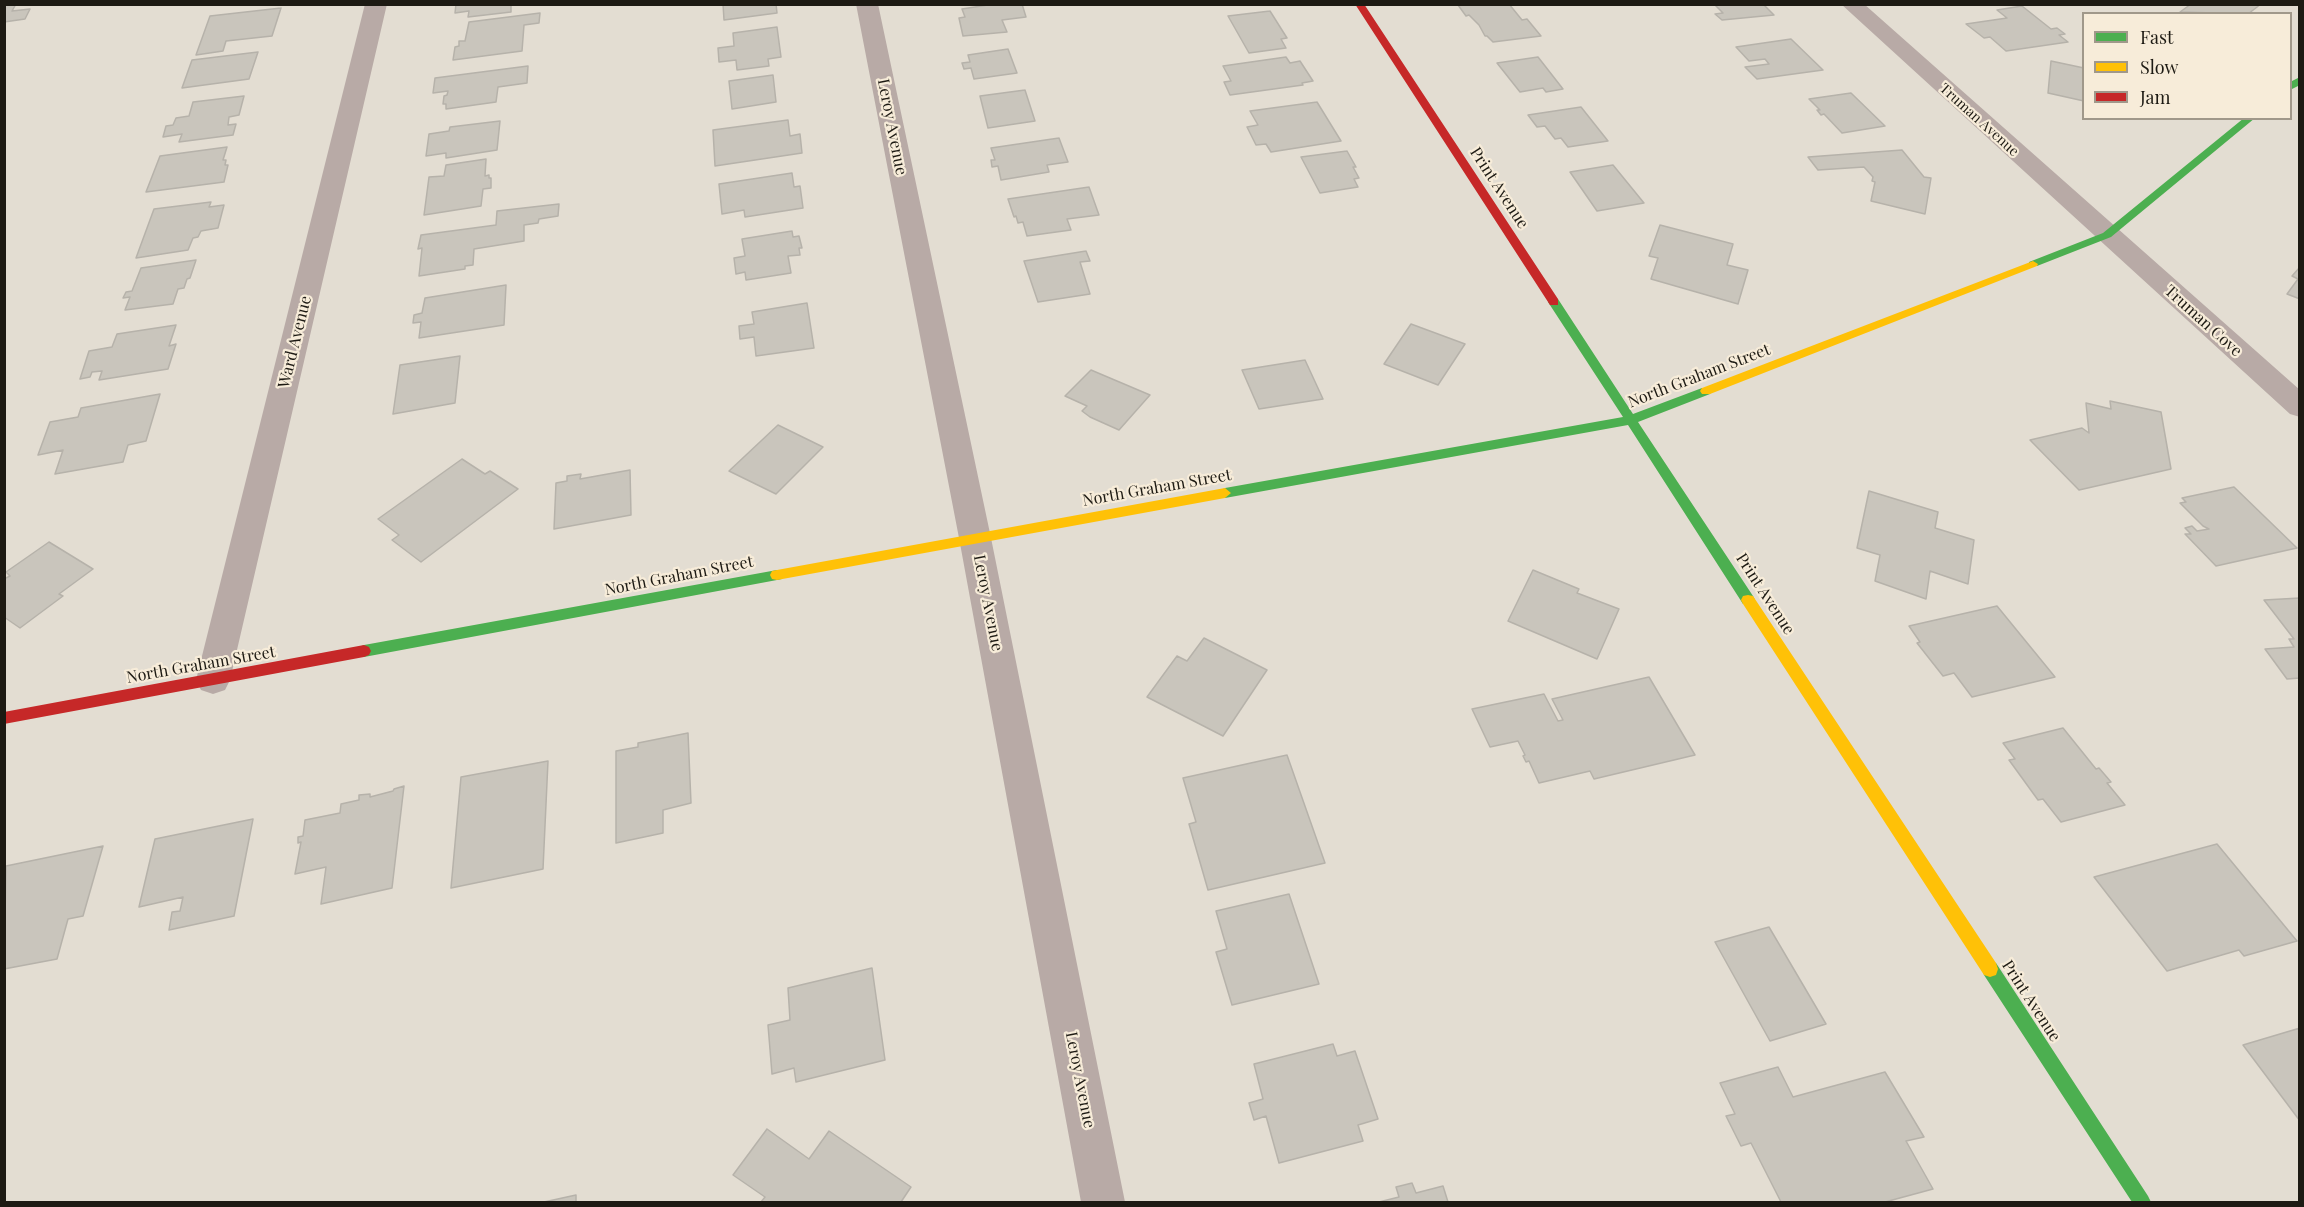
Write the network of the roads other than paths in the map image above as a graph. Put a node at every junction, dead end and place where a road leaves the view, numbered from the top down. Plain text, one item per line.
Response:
1 (376, 4) edge
2 (867, 4) edge
3 (1359, 4) edge
4 (1851, 4) edge
5 (2250, 120) edge
6 (2107, 235) junction
7 (2300, 407) edge
8 (1631, 420) junction
9 (975, 538) junction
10 (213, 680) junction
11 (4, 718) edge
12 (1103, 1203) edge
13 (2142, 1203) edge

1 - 10 street, Ward Avenue
2 - 9 street, Leroy Avenue
3 - 8 main road, Print Avenue
4 - 6 street, Truman Avenue
5 - 6 main road, North Graham Street
6 - 7 street, Truman Cove
6 - 8 main road, North Graham Street
8 - 9 main road, North Graham Street
8 - 13 main road, Print Avenue
9 - 10 main road, North Graham Street
9 - 12 street, Leroy Avenue
10 - 11 main road, North Graham Street

